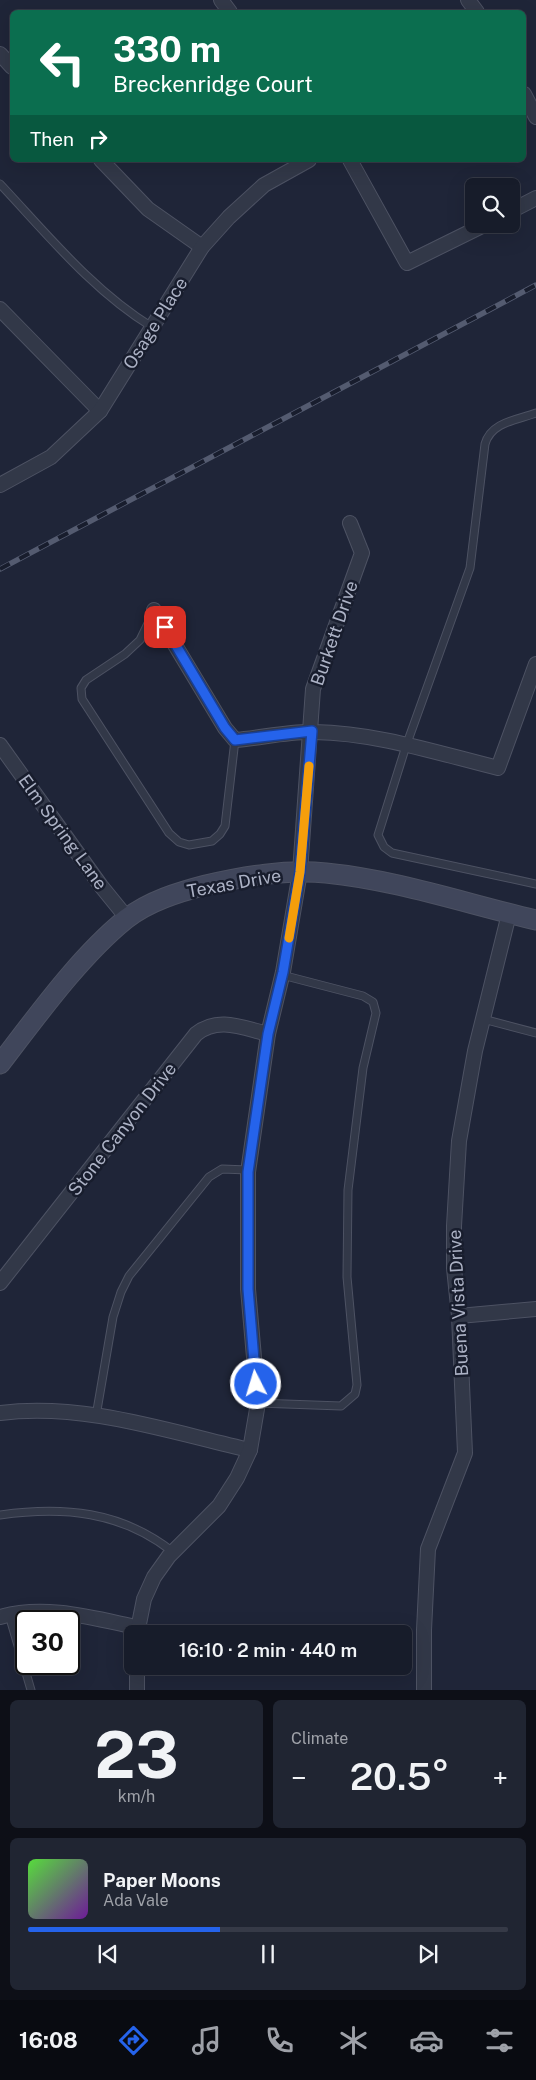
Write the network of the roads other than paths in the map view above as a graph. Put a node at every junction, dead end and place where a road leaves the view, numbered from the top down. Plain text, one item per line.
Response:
1 (0, 54) edge
2 (10, 65) edge
3 (526, 98) edge
4 (536, 117) edge
5 (103, 162) edge
6 (305, 162) edge
7 (351, 162) edge
8 (0, 184) edge
9 (536, 198) edge
10 (520, 206) edge
11 (468, 233) edge
12 (202, 247) junction
13 (0, 310) edge
14 (152, 327) junction
15 (100, 411) junction
16 (536, 413) edge
17 (0, 485) edge
18 (350, 523) dead end
19 (154, 610) joint
20 (536, 664) edge
21 (312, 731) junction
22 (235, 740) junction
23 (0, 745) edge
24 (406, 746) junction
25 (300, 872) junction
26 (536, 884) edge
27 (509, 914) junction
28 (127, 918) junction
29 (536, 920) edge
30 (282, 975) junction
31 (482, 1019) junction
32 (536, 1033) edge
33 (268, 1034) junction
34 (6, 1045) edge
35 (0, 1064) edge
36 (248, 1170) junction
37 (0, 1283) edge
38 (536, 1309) edge
39 (459, 1316) junction
40 (258, 1402) junction
41 (0, 1414) edge
42 (96, 1416) junction
43 (250, 1450) junction
44 (0, 1515) edge
45 (173, 1552) junction
46 (4, 1616) edge
47 (137, 1625) edge
48 (124, 1627) edge
49 (137, 1675) edge
50 (31, 1690) edge
51 (137, 1690) edge
52 (424, 1690) edge

1 - 2 street
3 - 4 street
5 - 12 street
6 - 12 street, Osage Place
7 - 11 street
8 - 14 lane
9 - 10 street
12 - 14 street, Osage Place
13 - 15 street
14 - 15 street, Osage Place
15 - 17 street, Osage Place
16 - 24 lane
18 - 21 street, Burkett Drive
19 - 22 street
19 - 22 lane
20 - 24 street
21 - 22 street
21 - 24 street
21 - 25 street, Burkett Drive
23 - 28 street, Elm Spring Lane
24 - 26 lane
25 - 27 street, Texas Drive
25 - 28 street, Texas Drive
25 - 30 street, Burkett Drive
27 - 29 street, Texas Drive
27 - 31 street, Buena Vista Drive
28 - 34 street, Texas Drive
30 - 33 street, Burkett Drive
30 - 40 lane
31 - 32 lane
31 - 39 street, Buena Vista Drive
33 - 36 street, Burkett Drive
33 - 37 street, Stone Canyon Drive
34 - 35 street, Texas Drive
36 - 40 street, Burkett Drive
36 - 42 lane
38 - 39 street
39 - 52 street, Buena Vista Drive
40 - 43 street, Burkett Drive
41 - 42 street
42 - 43 street
43 - 45 street, Burkett Drive
44 - 45 lane
45 - 47 street, Burkett Drive
46 - 48 street
46 - 50 lane
49 - 51 street

